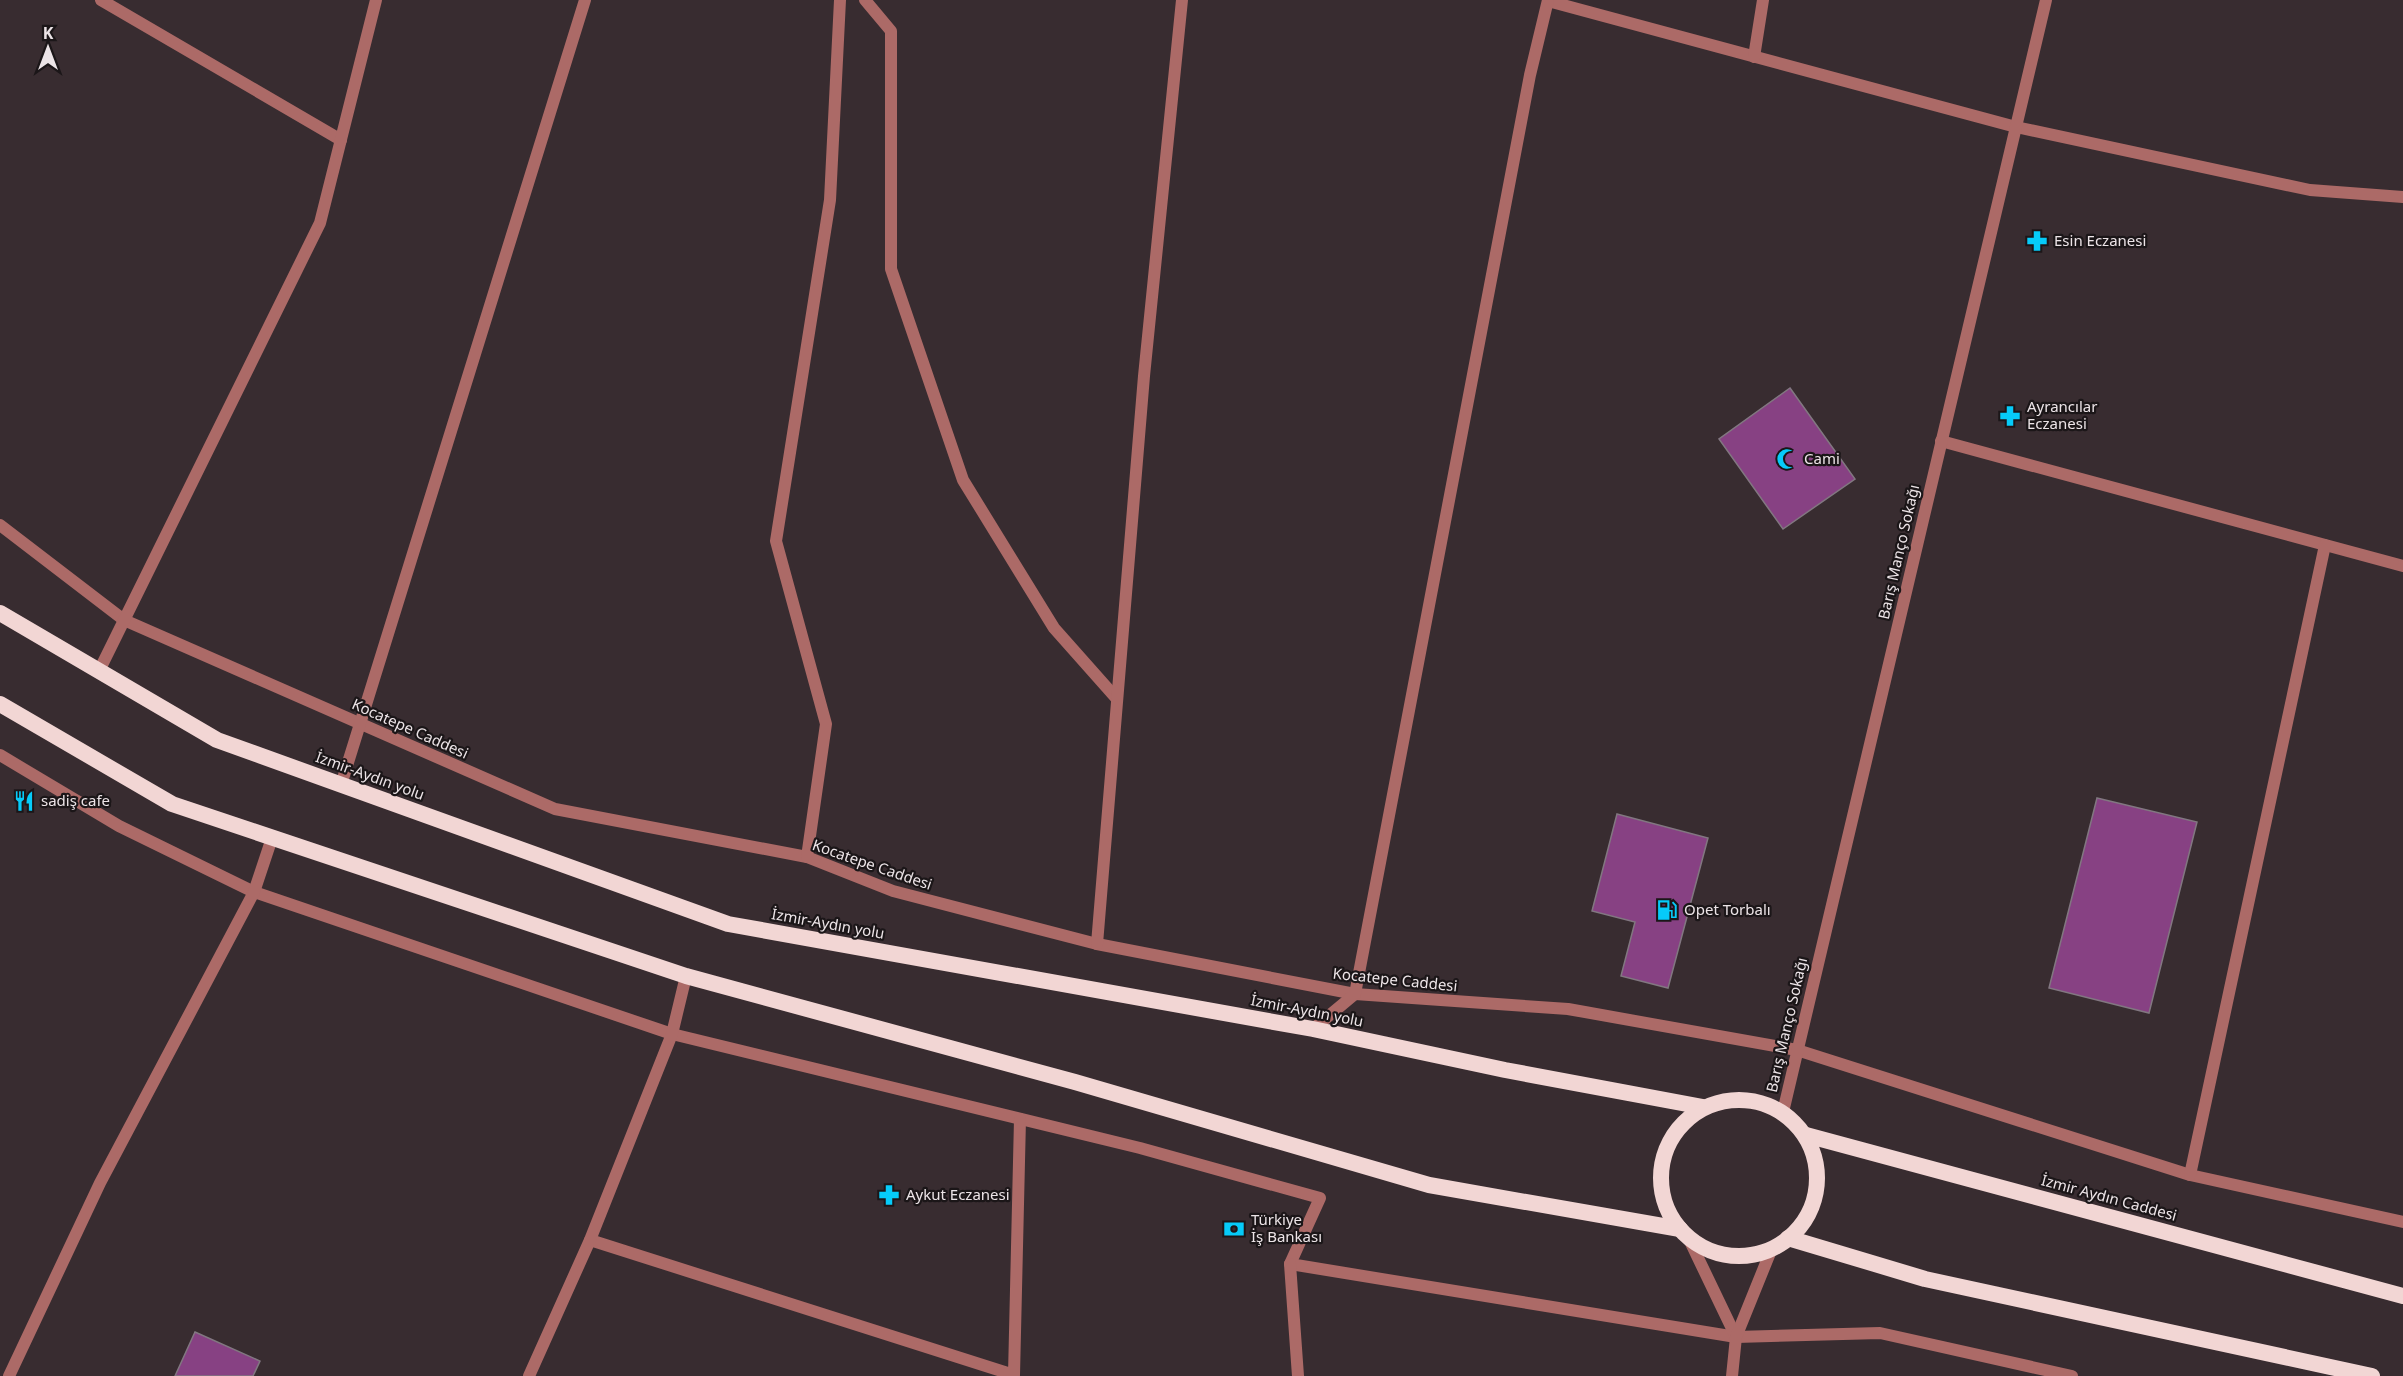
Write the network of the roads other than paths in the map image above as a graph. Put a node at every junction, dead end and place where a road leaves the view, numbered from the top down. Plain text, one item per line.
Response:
1 (101, 0) edge
2 (376, 0) edge
3 (585, 0) edge
4 (840, 0) edge
5 (865, 0) edge
6 (1182, 0) edge
7 (1763, 0) edge
8 (2046, 0) edge
9 (1548, 1) edge
10 (1754, 57) junction
11 (2016, 127) junction
12 (340, 140) junction
13 (2403, 197) edge
14 (1941, 441) junction
15 (0, 525) edge
16 (2325, 545) junction
17 (2403, 566) edge
18 (0, 613) edge
19 (124, 620) junction
20 (99, 671) junction
21 (1117, 699) junction
22 (0, 704) edge
23 (361, 724) junction
24 (0, 755) edge
25 (341, 785) junction
26 (272, 838) junction
27 (807, 857) junction
28 (254, 892) junction
29 (1097, 944) junction
30 (686, 976) junction
31 (1355, 994) junction
32 (1313, 1029) junction
33 (672, 1034) junction
34 (1797, 1050) junction
35 (1703, 1107) junction
36 (1783, 1112) junction
37 (1020, 1119) junction
38 (1806, 1135) junction
39 (2190, 1175) junction
40 (2403, 1222) edge
41 (1684, 1233) junction
42 (1788, 1238) junction
43 (590, 1240) junction
44 (1772, 1248) junction
45 (1290, 1264) junction
46 (2403, 1296) edge
47 (1736, 1337) junction
48 (1014, 1375) edge
49 (9, 1376) edge
50 (529, 1376) edge
51 (1298, 1376) edge
52 (1732, 1376) edge
53 (2072, 1376) edge
54 (2372, 1376) edge

1 - 12 street
2 - 12 street
3 - 23 street
4 - 27 street
5 - 21 street
6 - 21 street
7 - 10 street
8 - 11 street, Barış Manço Sokağı
9 - 10 street
9 - 31 street
10 - 11 street
11 - 13 street
11 - 14 street, Barış Manço Sokağı
12 - 19 street
14 - 16 street
14 - 34 street, Barış Manço Sokağı
15 - 19 street, Kocatepe Caddesi
16 - 17 street
16 - 39 street
18 - 20 highway, İzmir-Aydın yolu
19 - 20 street
19 - 23 street, Kocatepe Caddesi
20 - 25 highway, İzmir-Aydın yolu
21 - 29 street
22 - 26 highway
23 - 25 street
23 - 27 street, Kocatepe Caddesi
24 - 28 street
25 - 32 highway, İzmir-Aydın yolu
26 - 28 street
26 - 30 highway
27 - 29 street, Kocatepe Caddesi
28 - 33 street
28 - 49 street
29 - 31 street, Kocatepe Caddesi
30 - 33 street
30 - 41 highway
31 - 32 street
31 - 34 street, Kocatepe Caddesi
32 - 35 highway, İzmir-Aydın yolu
33 - 37 street
33 - 43 street
34 - 36 street, Barış Manço Sokağı
34 - 39 street, Kocatepe Caddesi
35 - 36 highway
35 - 41 highway
36 - 38 highway
37 - 45 street
37 - 48 street
38 - 42 highway
38 - 46 highway, İzmir Aydın Caddesi
39 - 40 street, Kocatepe Caddesi
41 - 44 highway
41 - 47 street
42 - 44 highway
42 - 54 highway
43 - 48 street
43 - 50 street
44 - 47 street
45 - 47 street
45 - 51 street
47 - 52 street
47 - 53 street

